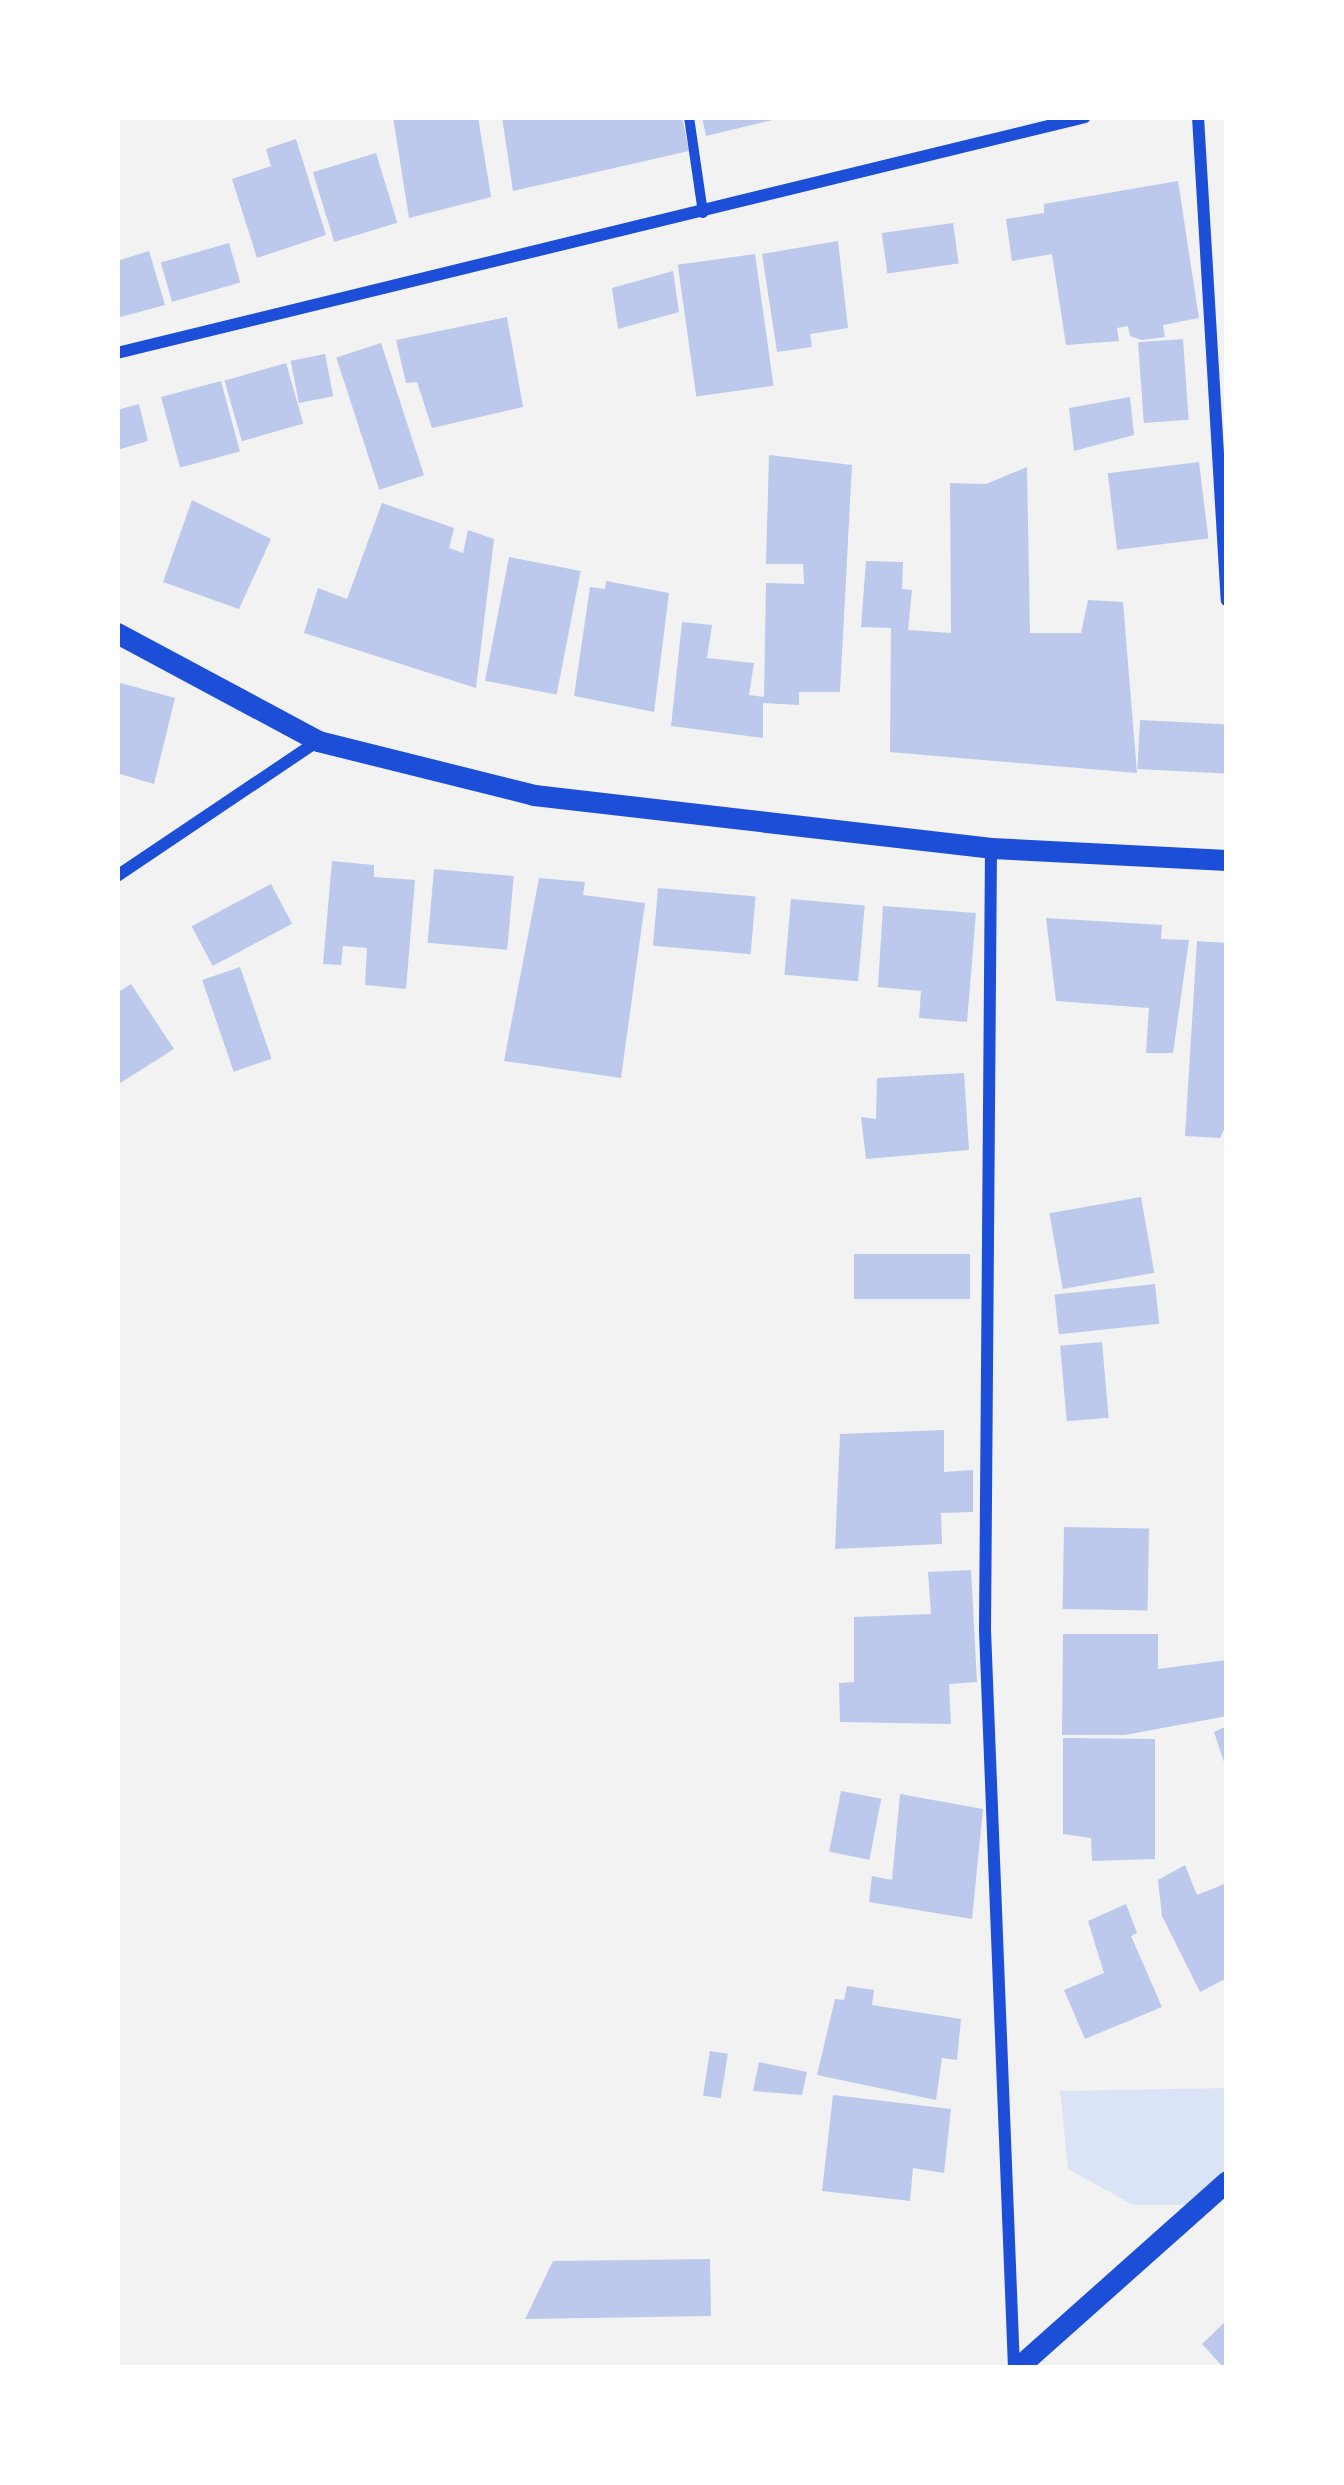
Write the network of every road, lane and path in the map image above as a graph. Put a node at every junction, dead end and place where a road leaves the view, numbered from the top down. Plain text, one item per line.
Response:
1 (689, 117) edge
2 (1085, 117) edge
3 (1198, 117) edge
4 (704, 213) junction
5 (117, 353) edge
6 (1227, 600) edge
7 (117, 633) edge
8 (318, 741) junction
9 (991, 848) junction
10 (1227, 860) edge
11 (117, 876) edge
12 (1227, 2181) edge
13 (1016, 2368) edge

1 - 4 street
2 - 4 street
3 - 6 street
4 - 5 street
7 - 8 street
8 - 9 street
8 - 11 street
9 - 10 street
9 - 13 street
12 - 13 street

